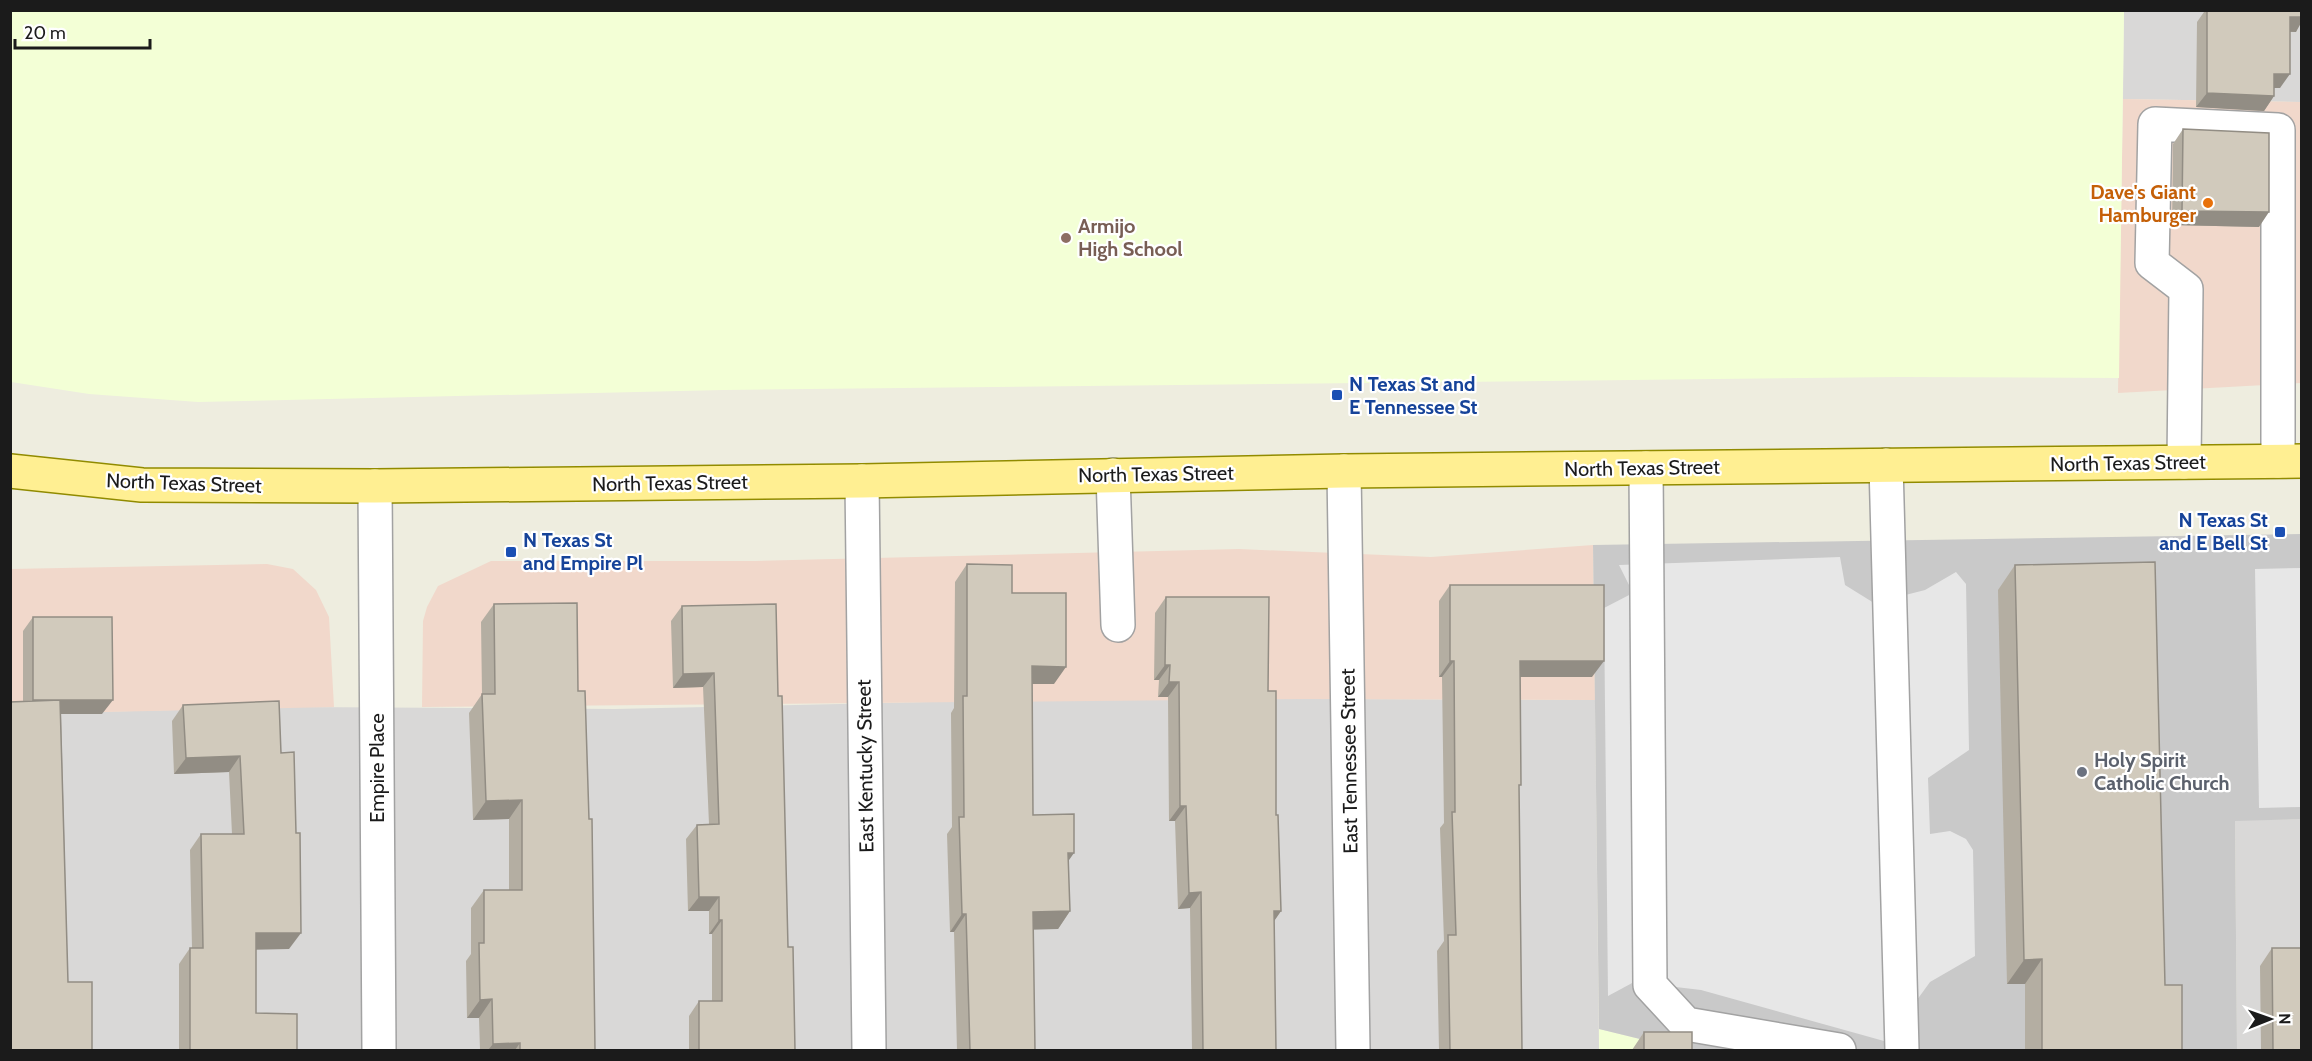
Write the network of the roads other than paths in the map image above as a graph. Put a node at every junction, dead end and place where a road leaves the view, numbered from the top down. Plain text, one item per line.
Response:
1 (2290, 461) edge
2 (2184, 462) junction
3 (1886, 465) junction
4 (1646, 468) junction
5 (10, 471) edge
6 (1344, 471) junction
7 (1113, 475) junction
8 (862, 481) junction
9 (375, 486) junction
10 (1118, 625) dead end
11 (379, 1050) edge
12 (869, 1050) edge
13 (1353, 1050) edge
14 (1839, 1050) edge
15 (1902, 1050) edge

1 - 2 main road, North Texas Street
1 - 2 street
2 - 3 main road, North Texas Street
3 - 4 main road, North Texas Street
3 - 15 street
4 - 6 main road, North Texas Street
4 - 14 street
5 - 9 main road, North Texas Street
6 - 7 main road, North Texas Street
6 - 13 street, East Tennessee Street
7 - 8 main road, North Texas Street
7 - 10 street
8 - 9 main road, North Texas Street
8 - 12 street, East Kentucky Street
9 - 11 street, Empire Place

